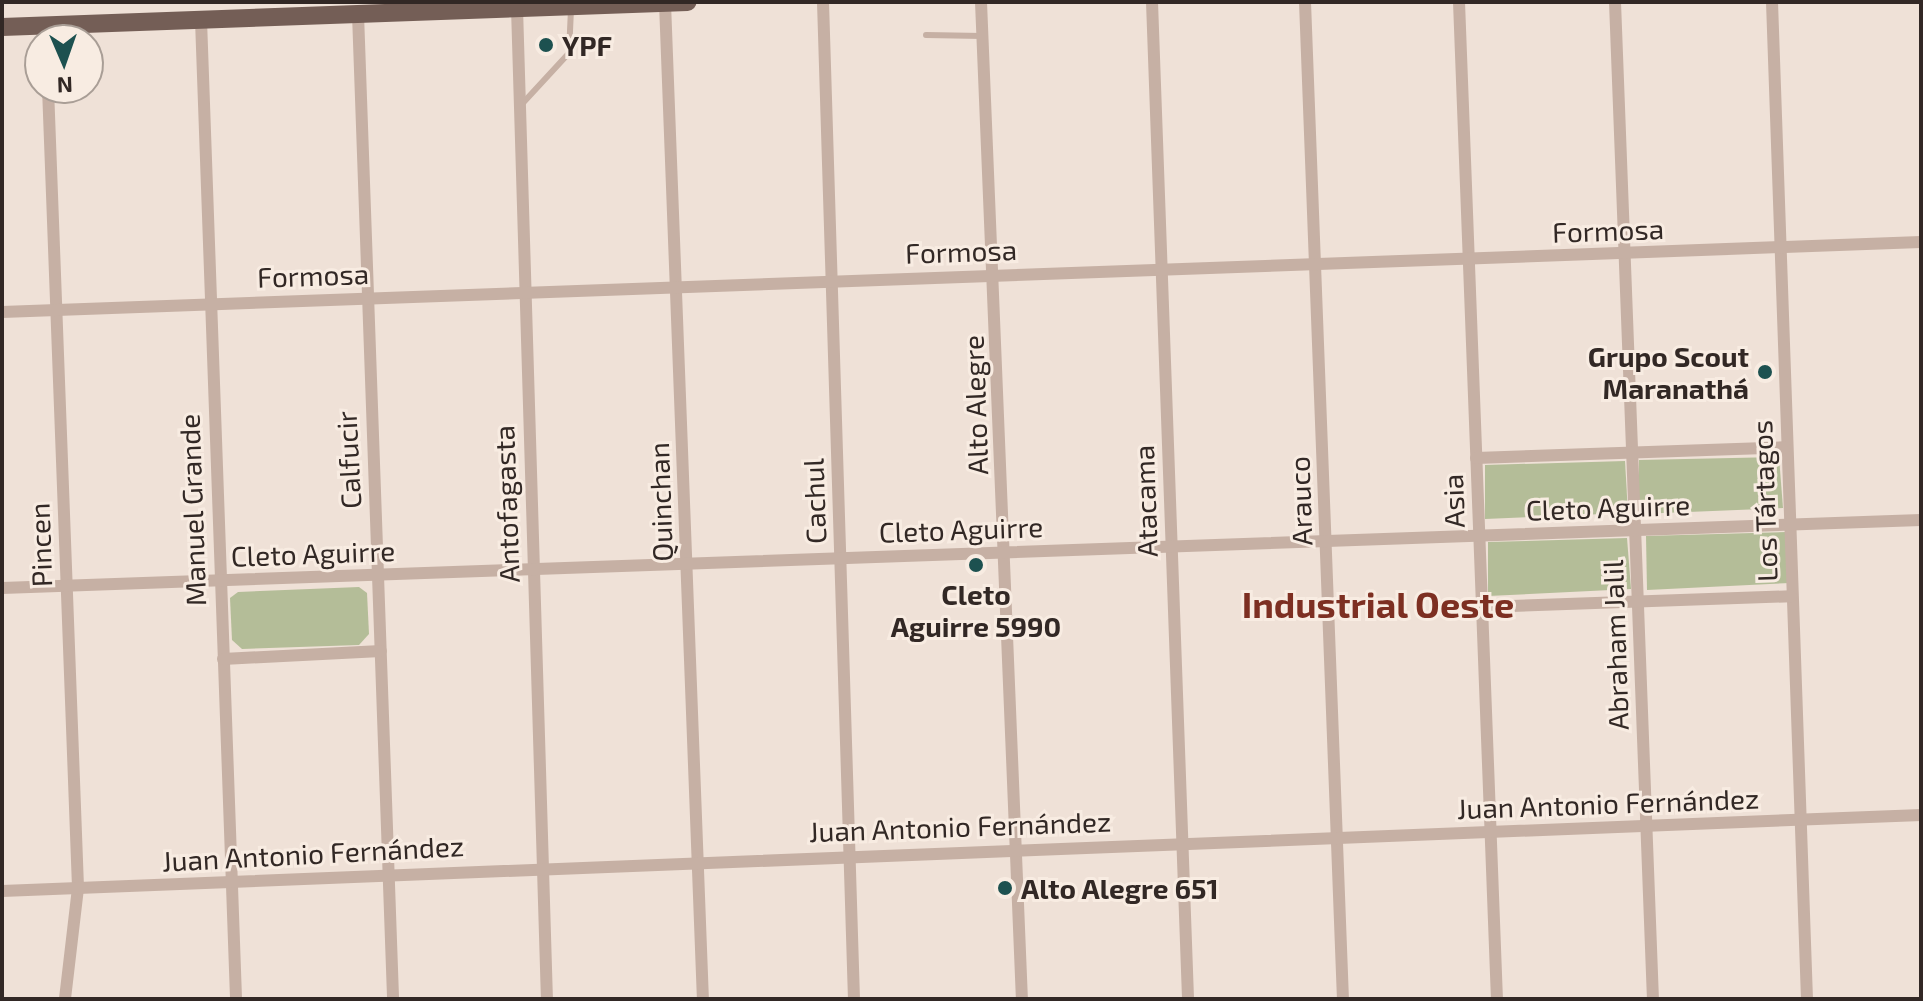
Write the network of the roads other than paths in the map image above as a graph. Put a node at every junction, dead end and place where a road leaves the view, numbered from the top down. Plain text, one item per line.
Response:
1 (688, 2) edge
2 (823, 2) edge
3 (981, 2) edge
4 (1152, 2) edge
5 (1305, 2) edge
6 (1459, 2) edge
7 (1615, 2) edge
8 (1772, 2) edge
9 (665, 3) edge
10 (490, 5) edge
11 (572, 6) junction
12 (517, 8) junction
13 (245, 10) edge
14 (364, 10) edge
15 (201, 20) junction
16 (2, 27) edge
17 (104, 28) edge
18 (24, 29) edge
19 (926, 35) dead end
20 (986, 36) junction
21 (49, 104) edge
22 (519, 106) junction
23 (1921, 242) edge
24 (1780, 247) junction
25 (1625, 253) junction
26 (1468, 259) junction
27 (1315, 265) junction
28 (1160, 267) junction
29 (995, 273) junction
30 (830, 280) junction
31 (676, 285) junction
32 (523, 290) junction
33 (368, 296) junction
34 (210, 303) junction
35 (56, 309) junction
36 (2, 312) edge
37 (1785, 447) junction
38 (1632, 452) junction
39 (1476, 458) junction
40 (1921, 520) edge
41 (1788, 524) junction
42 (1635, 530) junction
43 (1479, 535) junction
44 (1326, 540) junction
45 (1171, 546) junction
46 (1004, 552) junction
47 (840, 556) junction
48 (686, 562) junction
49 (533, 569) junction
50 (378, 574) junction
51 (218, 580) junction
52 (65, 586) junction
53 (2, 588) edge
54 (1791, 596) junction
55 (1638, 601) junction
56 (1482, 607) junction
57 (381, 651) junction
58 (223, 659) junction
59 (1921, 815) edge
60 (1800, 820) junction
61 (1645, 825) junction
62 (1490, 831) junction
63 (1334, 837) junction
64 (1182, 841) junction
65 (1015, 847) junction
66 (851, 855) junction
67 (698, 859) junction
68 (543, 866) junction
69 (388, 873) junction
70 (231, 882) junction
71 (78, 888) junction
72 (2, 891) edge
73 (65, 999) edge
74 (236, 999) edge
75 (393, 999) edge
76 (547, 999) edge
77 (703, 999) edge
78 (854, 999) edge
79 (1022, 999) edge
80 (1188, 999) edge
81 (1343, 999) edge
82 (1497, 999) edge
83 (1653, 999) edge
84 (1807, 999) edge

1 - 9 main road
2 - 30 street, Cachul
3 - 20 street, Alto Alegre
4 - 28 street, Atacama
5 - 27 street, Arauco
6 - 26 street, Asia
7 - 25 street, Abraham Jalil
8 - 24 street, Los Tártagos
9 - 11 main road
9 - 31 street, Quinchan
10 - 12 main road
10 - 14 main road
11 - 12 main road
11 - 22 lane
12 - 22 street, Antofagasta
13 - 14 main road
13 - 15 main road
14 - 33 street, Calfucir
15 - 17 main road
15 - 34 street, Manuel Grande
16 - 18 main road
19 - 20 lane
20 - 29 street, Alto Alegre
21 - 35 street, Pincen
22 - 32 street, Antofagasta
23 - 24 street, Formosa
24 - 25 street, Formosa
24 - 37 street, Los Tártagos
25 - 26 street, Formosa
25 - 38 street, Abraham Jalil
26 - 27 street, Formosa
26 - 39 street, Asia
27 - 28 street, Formosa
27 - 44 street, Arauco
28 - 29 street, Formosa
28 - 45 street, Atacama
29 - 30 street, Formosa
29 - 46 street, Alto Alegre
30 - 31 street, Formosa
30 - 47 street, Cachul
31 - 32 street, Formosa
31 - 48 street, Quinchan
32 - 33 street, Formosa
32 - 49 street, Antofagasta
33 - 34 street, Formosa
33 - 50 street, Calfucir
34 - 35 street, Formosa
34 - 51 street, Manuel Grande
35 - 36 street, Formosa
35 - 52 street, Pincen
37 - 38 street, Cleto Aguirre
37 - 41 street, Los Tártagos
38 - 39 street, Cleto Aguirre
38 - 42 street, Abraham Jalil
39 - 43 street, Asia
40 - 41 street, Cleto Aguirre
41 - 42 street, Cleto Aguirre
41 - 54 street, Los Tártagos
42 - 43 street, Cleto Aguirre
42 - 55 street, Abraham Jalil
43 - 44 street, Cleto Aguirre
43 - 56 street, Asia
44 - 45 street, Cleto Aguirre
44 - 63 street, Arauco
45 - 46 street, Cleto Aguirre
45 - 64 street, Atacama
46 - 47 street, Cleto Aguirre
46 - 65 street, Alto Alegre
47 - 48 street, Cleto Aguirre
47 - 66 street, Cachul
48 - 49 street, Cleto Aguirre
48 - 67 street, Quinchan
49 - 50 street, Cleto Aguirre
49 - 68 street, Antofagasta
50 - 51 street, Cleto Aguirre
50 - 57 street, Calfucir
51 - 52 street, Cleto Aguirre
51 - 58 street, Manuel Grande
52 - 53 street, Cleto Aguirre
52 - 71 street, Pincen
54 - 55 street
54 - 60 street, Los Tártagos
55 - 56 street
55 - 61 street, Abraham Jalil
56 - 62 street, Asia
57 - 58 street
57 - 69 street, Calfucir
58 - 70 street, Manuel Grande
59 - 60 street, Juan Antonio Fernández
60 - 61 street, Juan Antonio Fernández
60 - 84 street, Los Tártagos
61 - 62 street, Juan Antonio Fernández
61 - 83 street, Abraham Jalil
62 - 63 street, Juan Antonio Fernández
62 - 82 street, Asia
63 - 64 street, Juan Antonio Fernández
63 - 81 street, Arauco
64 - 65 street, Juan Antonio Fernández
64 - 80 street, Atacama
65 - 66 street, Juan Antonio Fernández
65 - 79 street, Alto Alegre
66 - 67 street, Juan Antonio Fernández
66 - 78 street, Cachul
67 - 68 street, Juan Antonio Fernández
67 - 77 street, Quinchan
68 - 69 street, Juan Antonio Fernández
68 - 76 street, Antofagasta
69 - 70 street, Juan Antonio Fernández
69 - 75 street, Calfucir
70 - 71 street, Juan Antonio Fernández
70 - 74 street, Manuel Grande
71 - 72 street, Juan Antonio Fernández
71 - 73 street, Pincen

